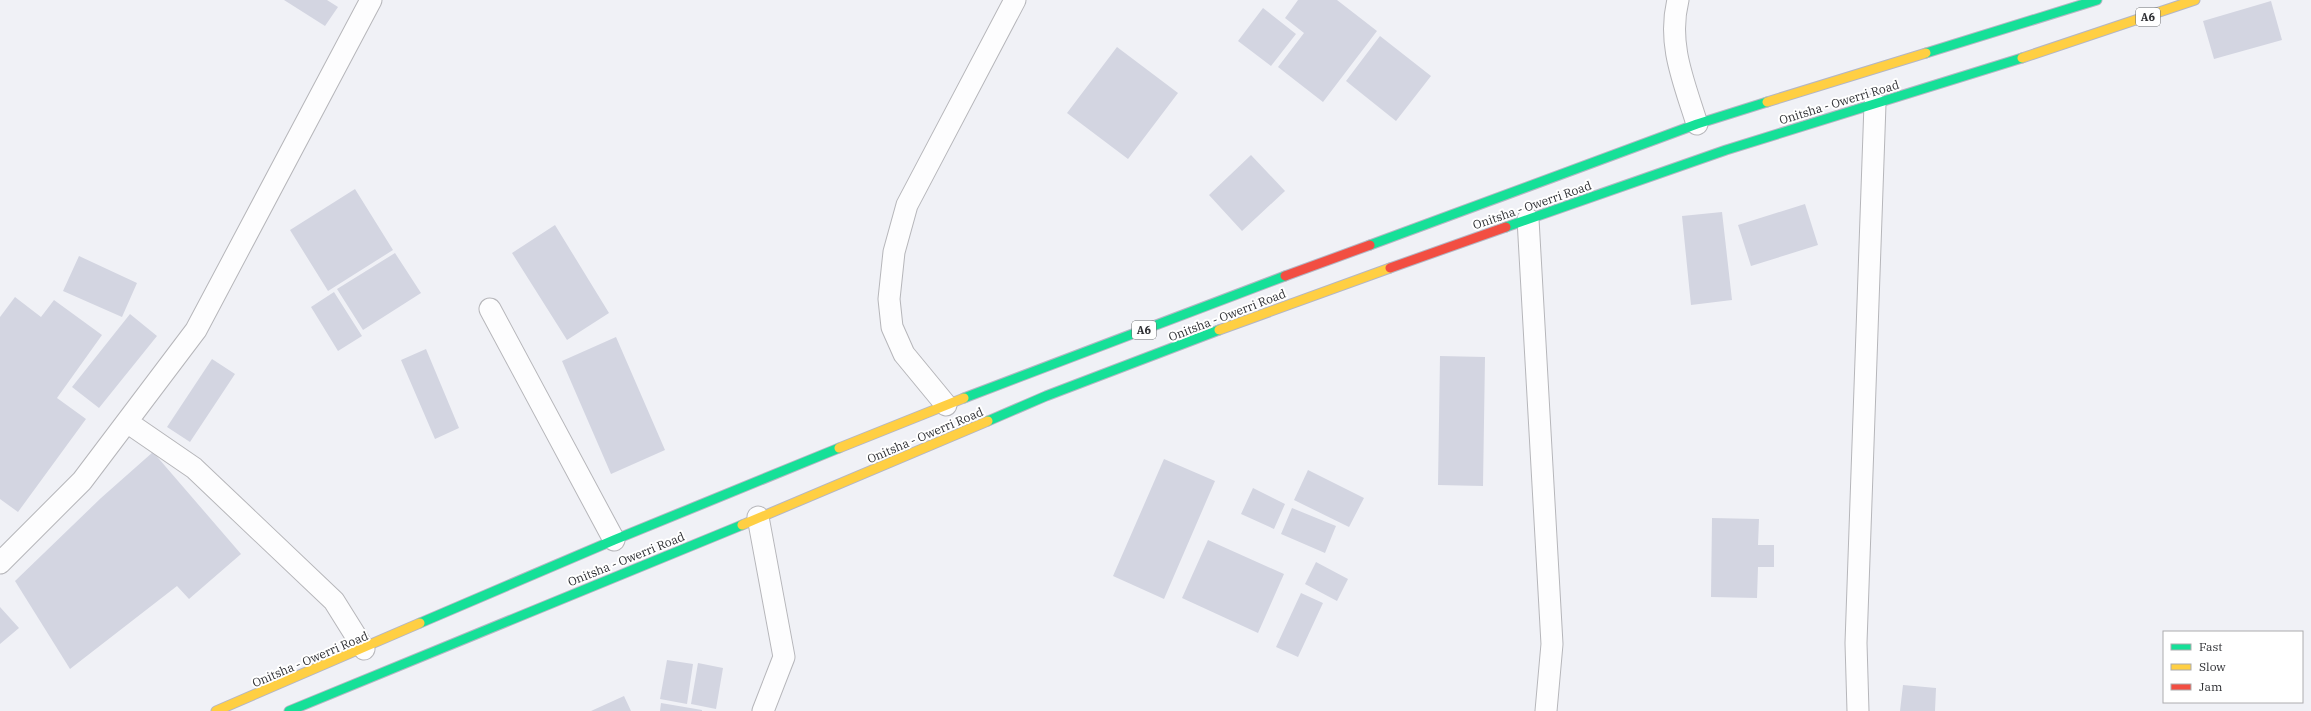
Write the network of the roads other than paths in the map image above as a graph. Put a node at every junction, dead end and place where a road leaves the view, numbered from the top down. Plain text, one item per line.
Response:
1 (371, 0) edge
2 (1015, 0) edge
3 (1678, 0) edge
4 (2097, 0) edge
5 (2195, 0) edge
6 (1875, 104) junction
7 (1697, 124) junction
8 (1528, 219) junction
9 (490, 309) dead end
10 (946, 405) junction
11 (127, 422) junction
12 (758, 517) junction
13 (614, 540) junction
14 (0, 564) edge
15 (364, 649) junction
16 (216, 711) edge
17 (289, 711) edge
18 (763, 711) edge
19 (1546, 711) edge
20 (1858, 711) edge

1 - 11 street
2 - 10 street
3 - 7 street
4 - 7 highway, Onitsha - Owerri Road / A6
5 - 6 highway, Onitsha - Owerri Road / A6
6 - 8 highway, Onitsha - Owerri Road / A6
6 - 20 street
7 - 10 highway, Onitsha - Owerri Road / A6
8 - 12 highway, Onitsha - Owerri Road / A6
8 - 19 street
9 - 13 street
10 - 13 highway, Onitsha - Owerri Road / A6
11 - 14 street
11 - 15 street
12 - 17 highway, Onitsha - Owerri Road / A6
12 - 18 street
13 - 15 highway, Onitsha - Owerri Road / A6
15 - 16 highway, Onitsha - Owerri Road / A6

